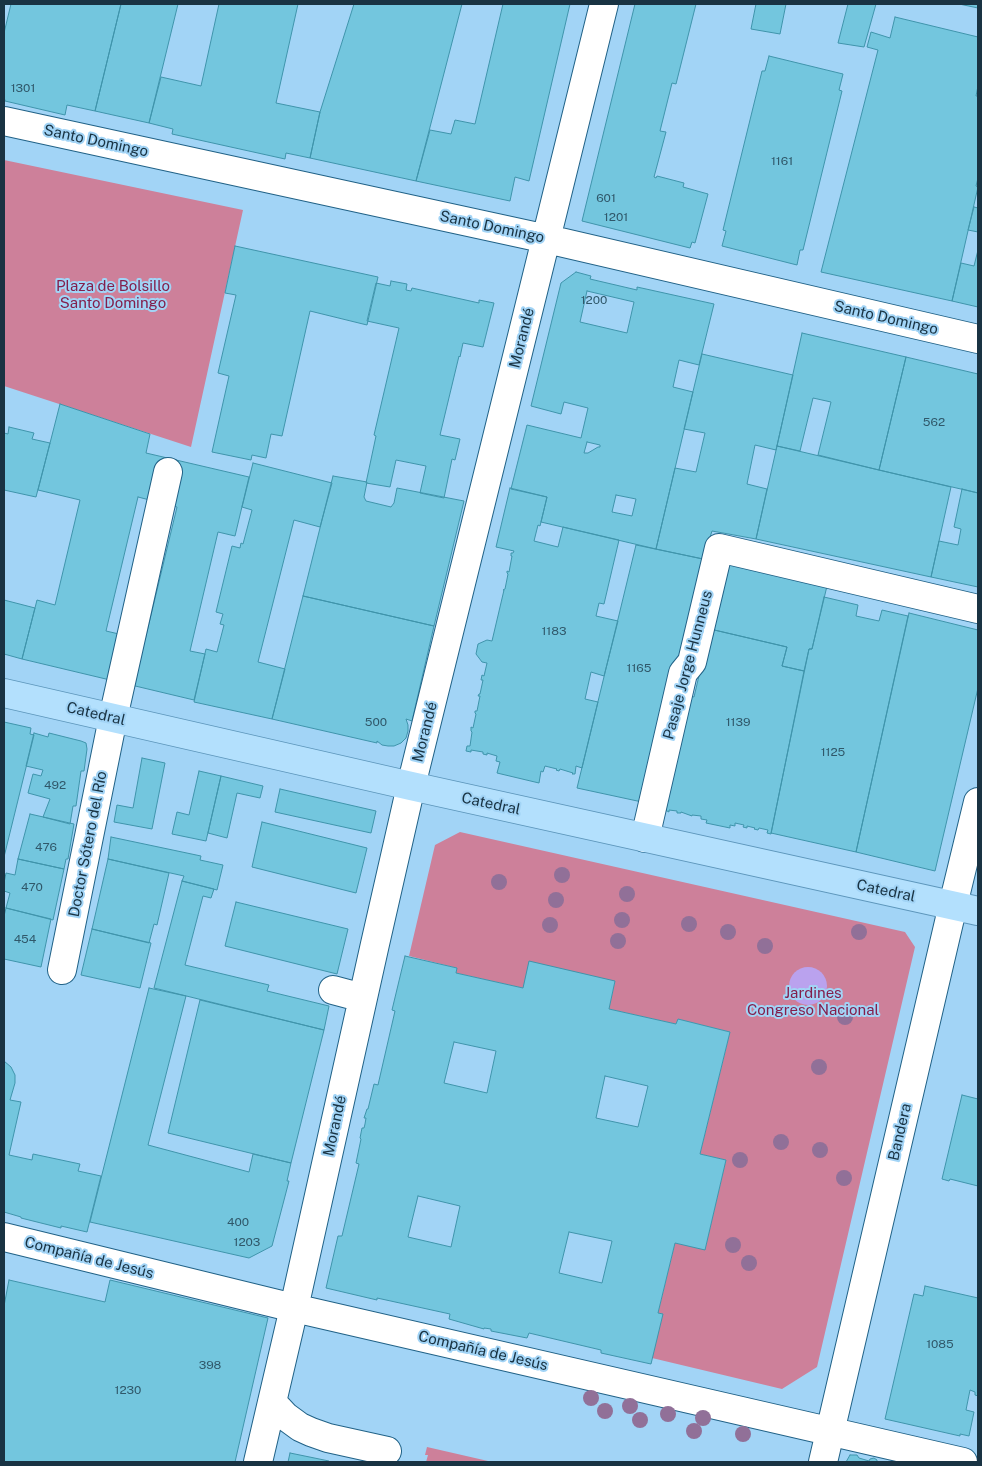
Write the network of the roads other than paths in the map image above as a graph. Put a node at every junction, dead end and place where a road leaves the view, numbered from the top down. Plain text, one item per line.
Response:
1 (604, 4) edge
2 (4, 121) edge
3 (547, 239) junction
4 (978, 340) edge
5 (168, 472) dead end
6 (978, 609) edge
7 (4, 693) edge
8 (113, 718) junction
9 (411, 786) junction
10 (978, 802) edge
11 (645, 838) junction
12 (966, 908) edge
13 (62, 970) dead end
14 (333, 990) dead end
15 (363, 998) junction
16 (4, 1241) edge
17 (294, 1308) junction
18 (410, 1354) dead end
19 (272, 1402) junction
20 (830, 1432) junction
21 (387, 1451) dead end
22 (258, 1462) edge
23 (823, 1462) edge
24 (963, 1462) edge

1 - 3 street, Morandé
2 - 3 street, Santo Domingo
3 - 4 street, Santo Domingo
3 - 9 street, Morandé
5 - 8 street, Doctor Sótero del Río
6 - 11 street, Pasaje Jorge Hunneus
7 - 8 main road, Catedral
8 - 9 main road, Catedral
8 - 13 street, Doctor Sótero del Río
9 - 11 main road, Catedral
9 - 15 street, Morandé
10 - 12 street, Bandera
11 - 12 main road, Catedral
12 - 20 street, Bandera
14 - 15 street
15 - 17 street, Morandé
16 - 17 street, Compañía de Jesús
17 - 18 street
17 - 19 street, Morandé
17 - 20 street, Compañía de Jesús
19 - 21 street
19 - 22 street, Morandé
20 - 23 street, Bandera
20 - 24 street, Compañía de Jesús

